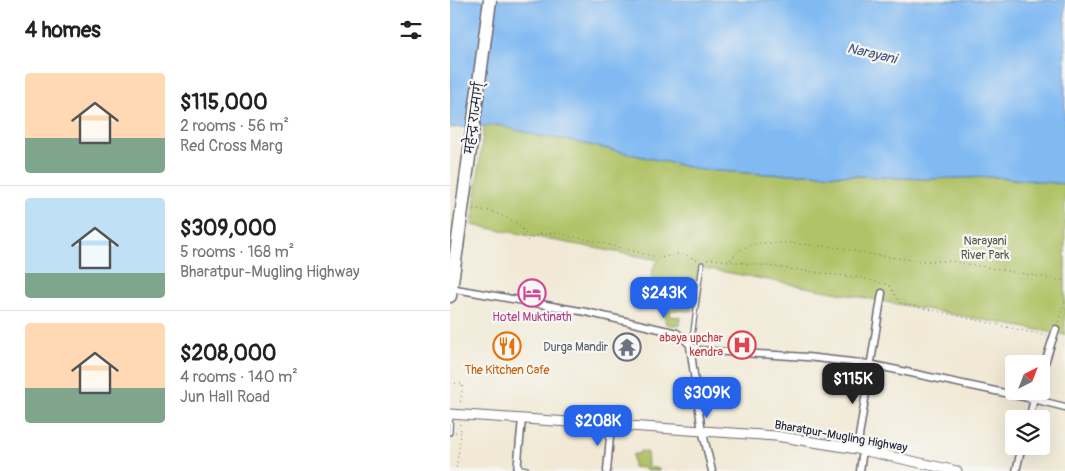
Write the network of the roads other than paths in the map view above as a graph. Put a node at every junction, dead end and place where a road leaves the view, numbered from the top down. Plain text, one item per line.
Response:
1 (490, 0) edge
2 (702, 264) road end
3 (450, 291) edge
4 (882, 293) dead end
5 (1056, 329) road end
6 (690, 346) junction
7 (1047, 355) edge
8 (869, 364) junction
9 (1005, 393) edge
10 (1038, 400) edge
11 (1065, 407) edge
12 (453, 414) edge
13 (522, 419) junction
14 (611, 425) junction
15 (702, 430) junction
16 (450, 432) edge
17 (860, 449) junction
18 (1020, 455) edge
19 (517, 469) edge
20 (527, 471) edge
21 (607, 471) edge
22 (712, 471) edge
23 (860, 471) edge
24 (957, 471) edge
25 (1016, 471) edge

1 - 3 highway, महेन्द्र राज्मार्ग्, bridge
2 - 6 lane
3 - 6 street
4 - 8 street
5 - 7 street
6 - 8 street
6 - 15 street
8 - 9 street
8 - 17 street
10 - 11 street
12 - 13 main road, Bharatpur-Mugling Highway
12 - 16 lane
13 - 14 main road, Bharatpur-Mugling Highway
13 - 19 street
14 - 15 main road, Bharatpur-Mugling Highway
14 - 21 street
15 - 17 main road, Bharatpur-Mugling Highway
15 - 22 street
17 - 23 street
17 - 24 main road, Bharatpur-Mugling Highway
18 - 25 street
19 - 20 lane

